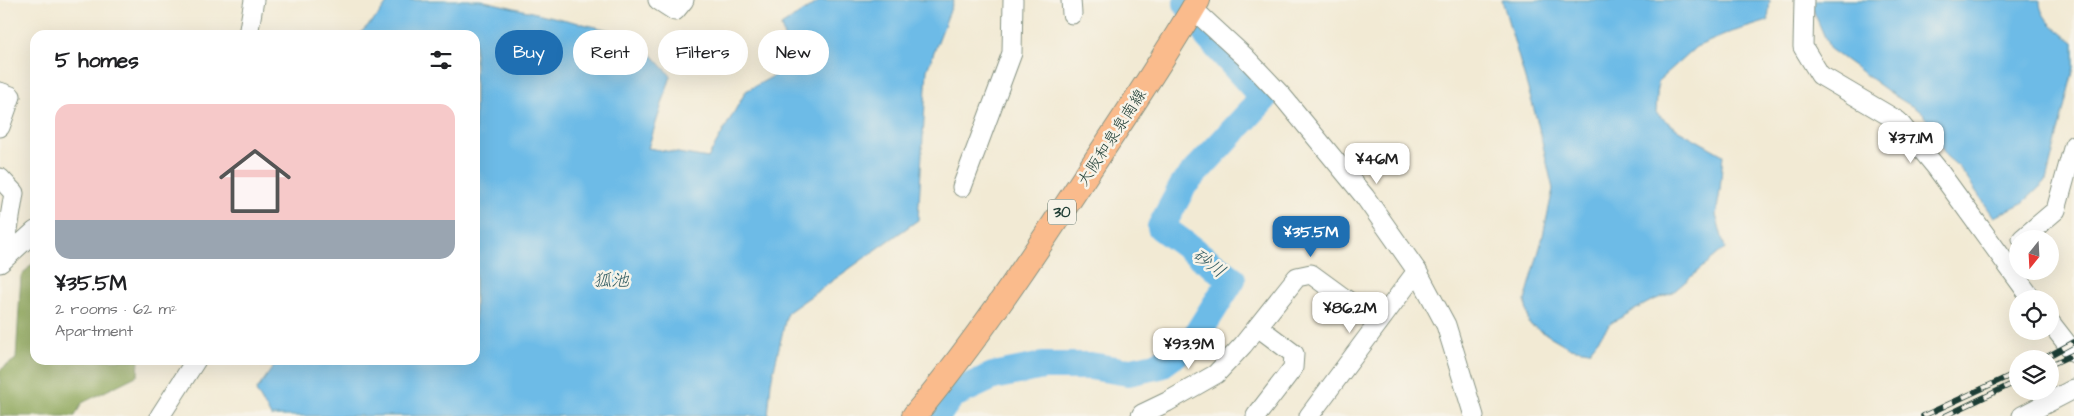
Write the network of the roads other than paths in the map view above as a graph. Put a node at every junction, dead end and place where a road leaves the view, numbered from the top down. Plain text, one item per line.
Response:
1 (254, 0) edge
2 (658, 0) edge
3 (684, 0) edge
4 (1013, 0) edge
5 (1804, 0) edge
6 (1197, 2) edge
7 (249, 30) edge
8 (0, 92) edge
9 (0, 127) edge
10 (2074, 145) edge
11 (0, 178) edge
12 (962, 186) dead end
13 (2033, 230) edge
14 (30, 236) edge
15 (2009, 249) edge
16 (2000, 256) junction
17 (1, 262) edge
18 (1417, 271) junction
19 (2025, 290) edge
20 (1378, 323) junction
21 (1258, 327) junction
22 (2059, 334) edge
23 (2074, 353) edge
24 (193, 365) edge
25 (2074, 389) edge
26 (160, 416) edge
27 (914, 416) edge
28 (1141, 416) edge
29 (1256, 416) edge
30 (1309, 416) edge
31 (1474, 416) edge
32 (2022, 416) edge

1 - 7 street
2 - 3 street
4 - 12 street
5 - 16 street
6 - 18 street
6 - 27 main road, 大阪和泉泉南線 / 30
8 - 9 street
10 - 13 street
11 - 17 street
14 - 17 street
15 - 16 street
16 - 19 street
18 - 20 street
18 - 31 street
20 - 21 street
20 - 30 street
21 - 28 street
21 - 29 street
22 - 23 street
24 - 26 street
25 - 32 street

